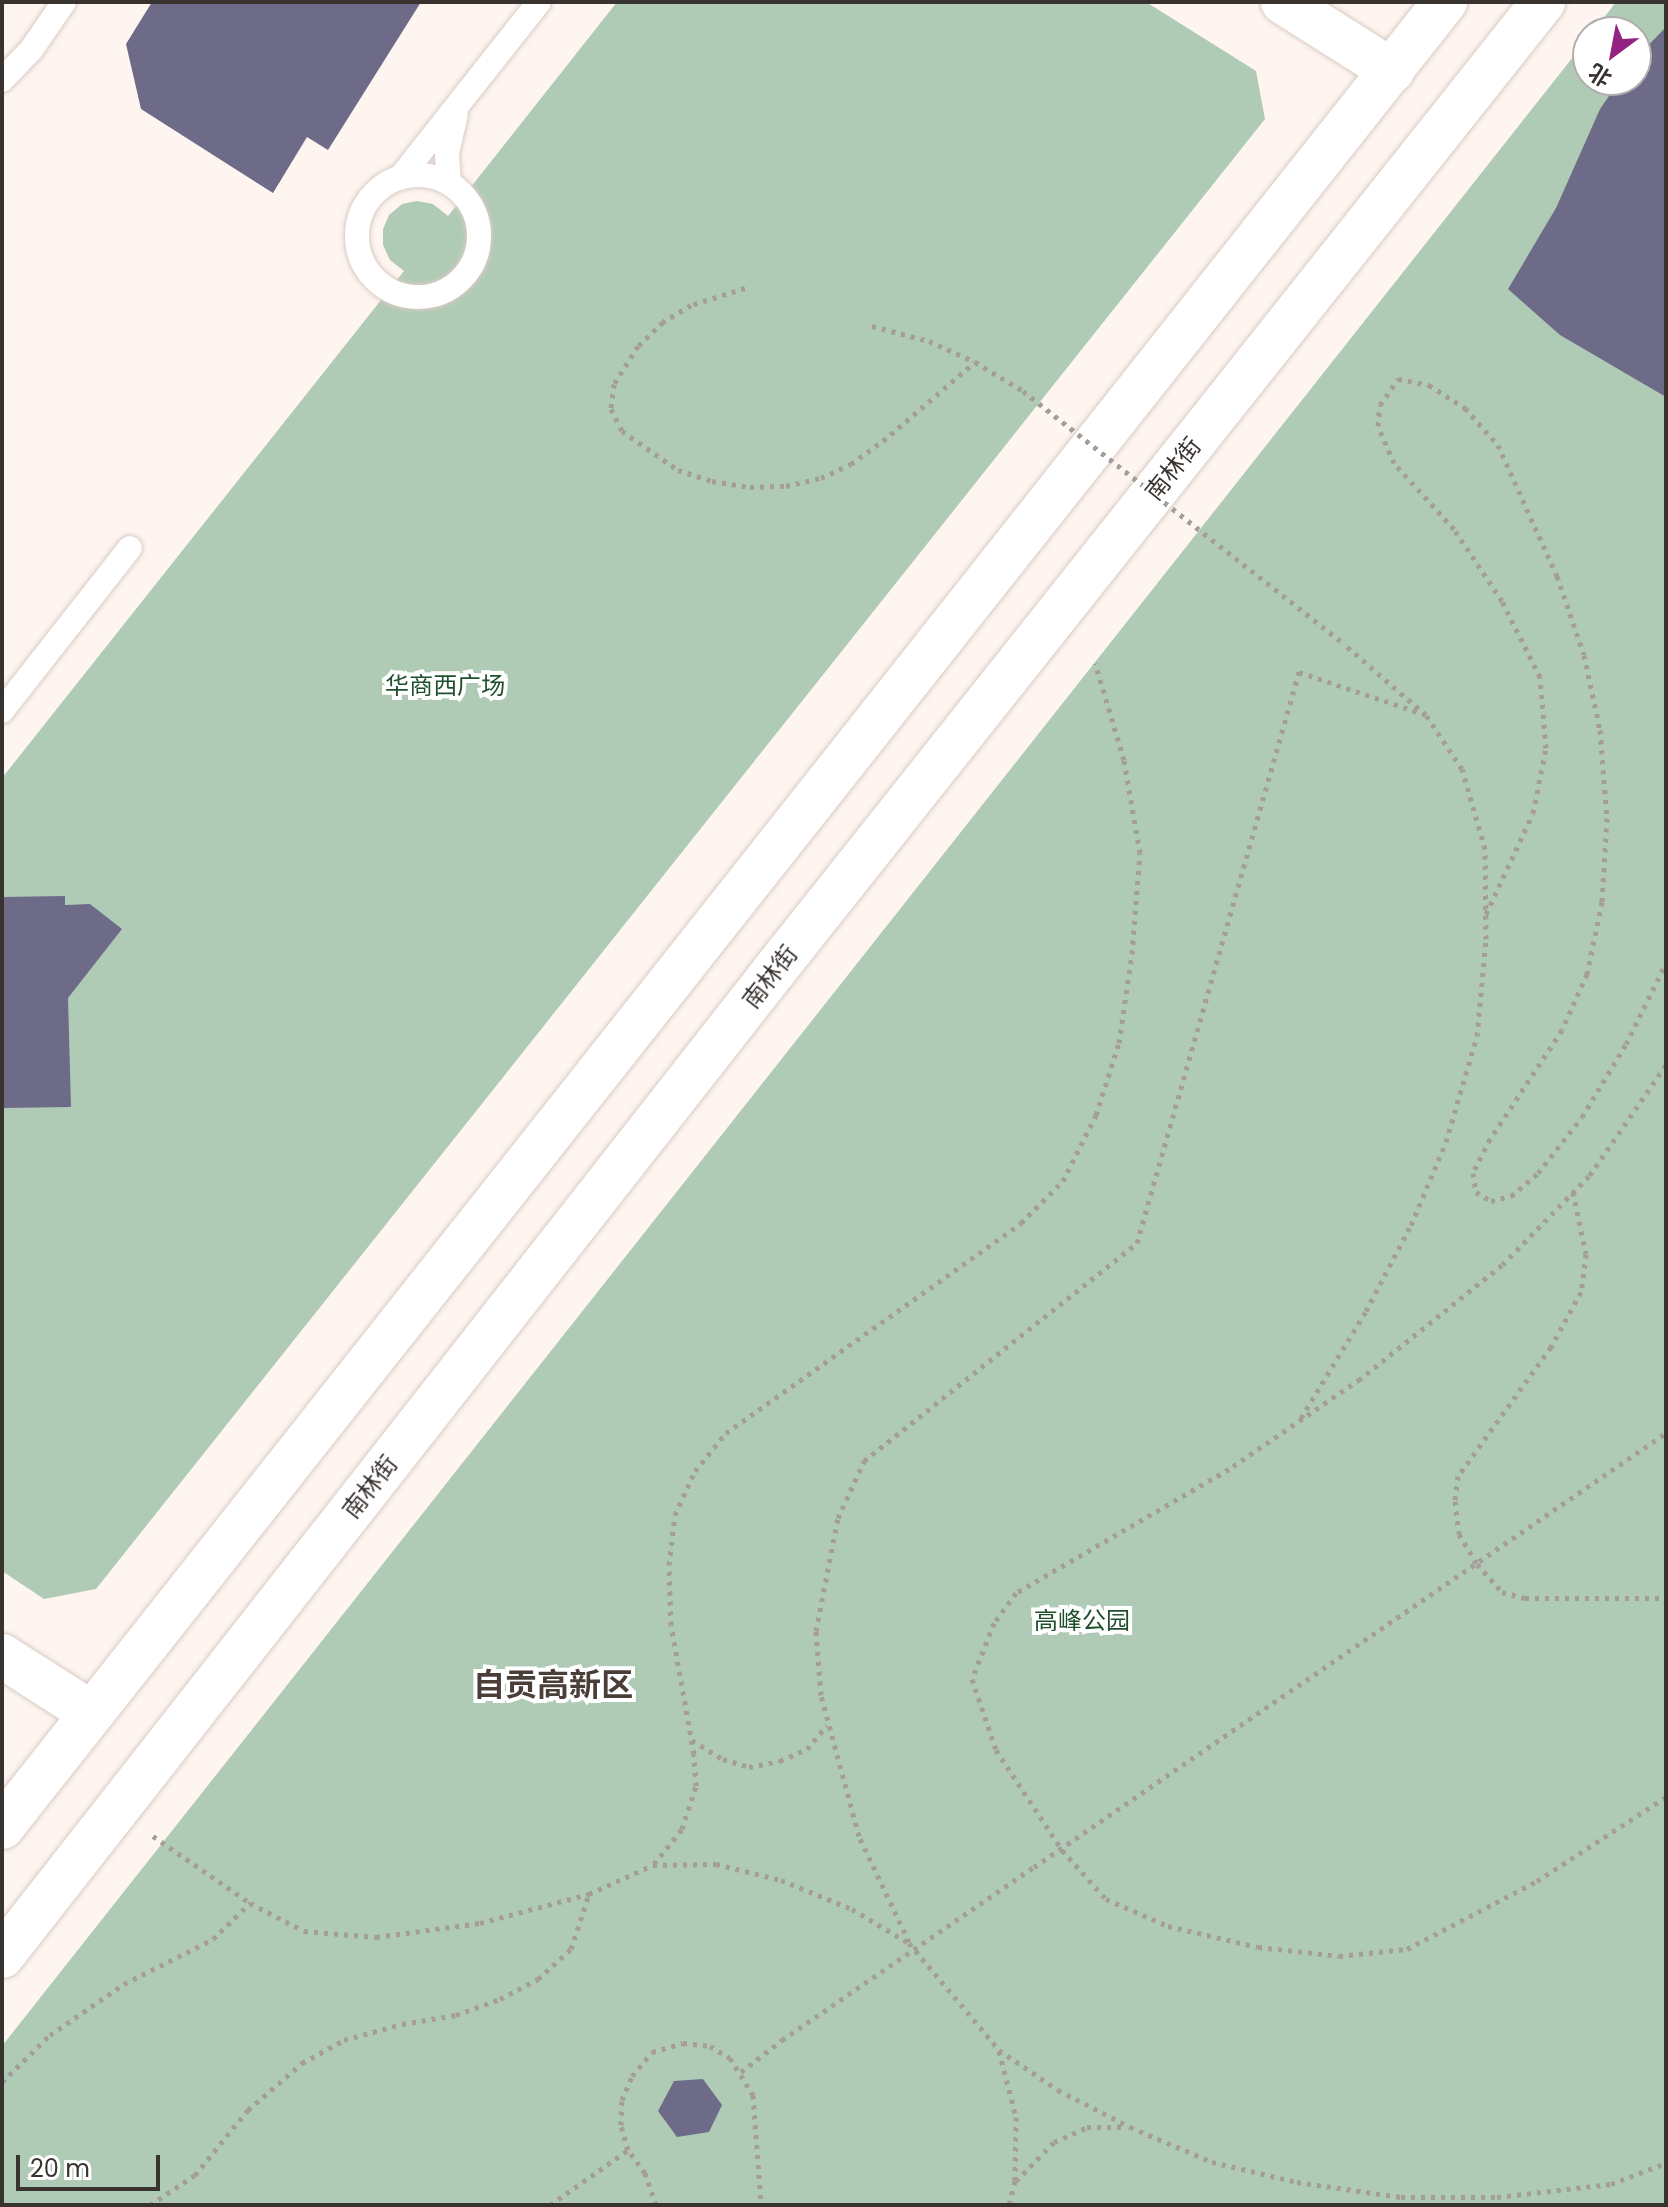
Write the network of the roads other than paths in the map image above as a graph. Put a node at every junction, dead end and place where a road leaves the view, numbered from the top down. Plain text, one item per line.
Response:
1 (64, 2) edge
2 (539, 2) edge
3 (1283, 2) edge
4 (1445, 2) edge
5 (1543, 2) edge
6 (1392, 71) junction
7 (2, 80) edge
8 (467, 93) junction
9 (400, 178) junction
10 (449, 183) junction
11 (130, 548) dead end
12 (2, 711) edge
13 (2, 1656) edge
14 (91, 1713) junction
15 (2, 1827) edge
16 (2, 1956) edge

1 - 7 lane
2 - 8 lane
3 - 6 main road
4 - 6 main road
5 - 16 main road, 南林街
6 - 14 main road
8 - 9 lane
8 - 10 lane
9 - 10 lane
9 - 10 lane
11 - 12 lane
13 - 14 main road
14 - 15 main road

